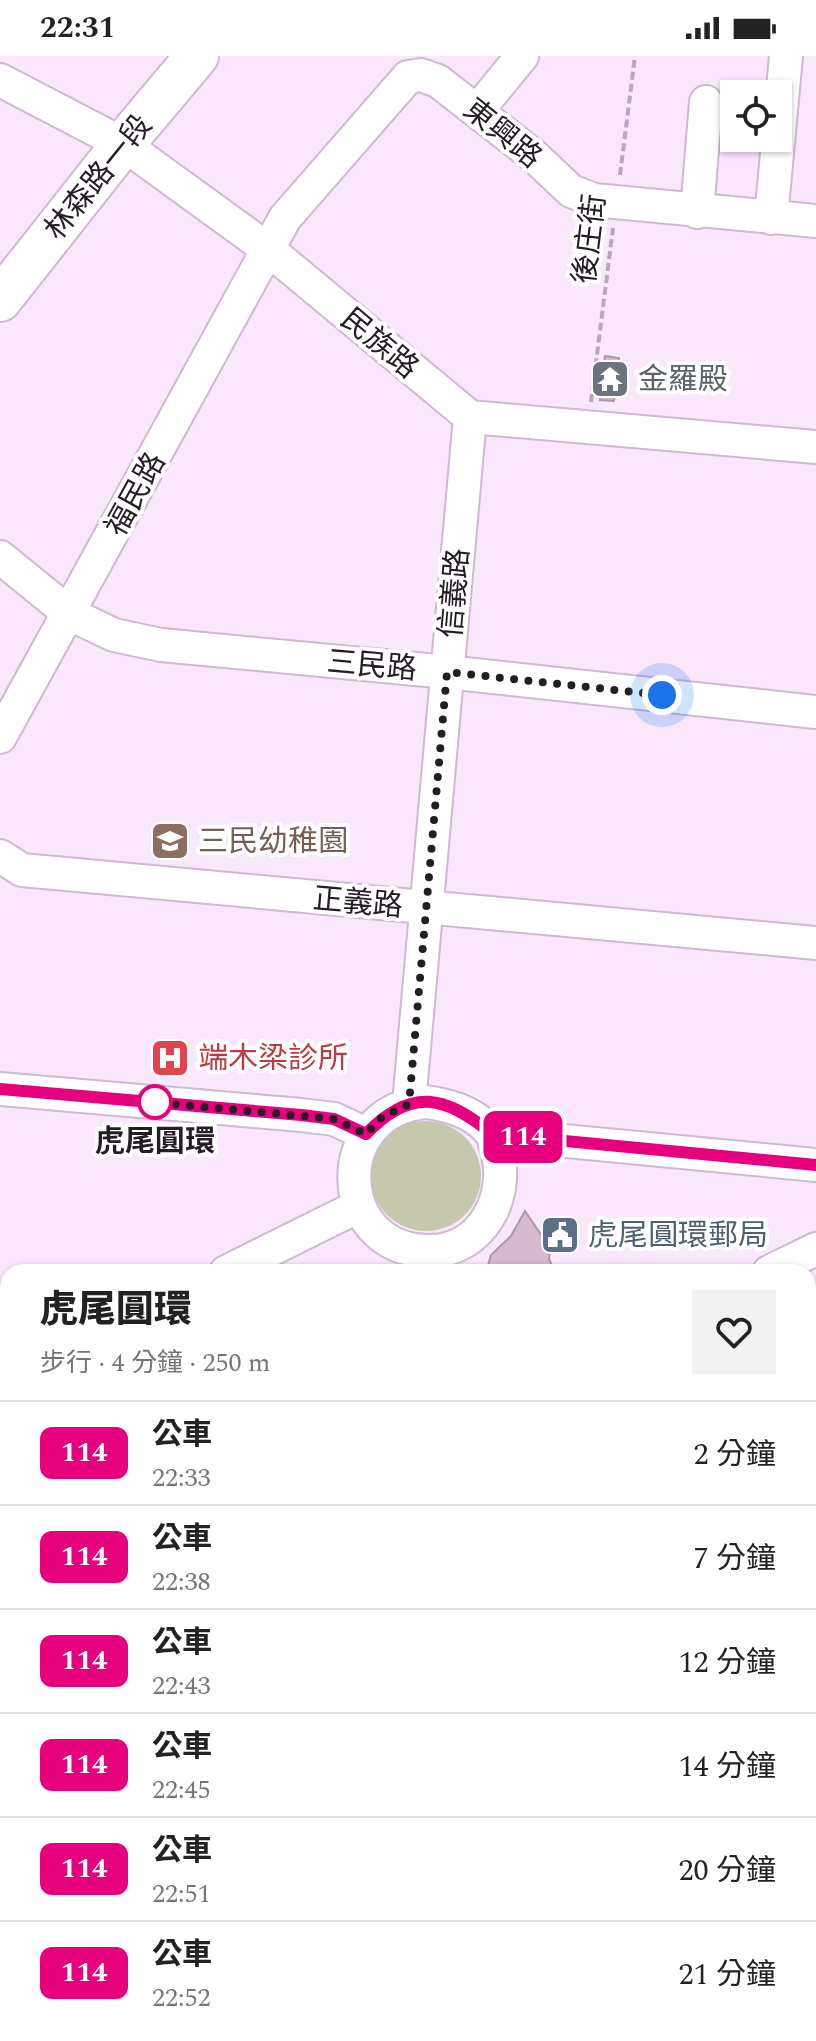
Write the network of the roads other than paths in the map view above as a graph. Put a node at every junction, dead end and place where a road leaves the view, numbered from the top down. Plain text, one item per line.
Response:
1 (5, 56) edge
2 (197, 56) edge
3 (522, 56) edge
4 (786, 56) edge
5 (0, 66) edge
6 (0, 80) edge
7 (706, 102) dead end
8 (477, 111) junction
9 (123, 144) junction
10 (697, 212) junction
11 (771, 218) junction
12 (816, 221) edge
13 (269, 250) junction
14 (0, 300) edge
15 (470, 417) junction
16 (816, 447) edge
17 (0, 557) edge
18 (70, 614) junction
19 (447, 672) junction
20 (816, 712) edge
21 (0, 737) edge
22 (0, 856) edge
23 (426, 908) junction
24 (816, 943) edge
25 (0, 1089) edge
26 (409, 1104) junction
27 (366, 1134) junction
28 (492, 1134) junction
29 (816, 1165) edge
30 (359, 1206) junction
31 (816, 1249) edge
32 (455, 1260) edge
33 (242, 1264) edge
34 (785, 1264) edge

1 - 5 street
2 - 9 main road, 林森路一段
3 - 8 street
4 - 11 street
6 - 9 street, 民族路
7 - 10 street
8 - 10 street, 東興路
8 - 13 street, 東興路
9 - 13 street, 民族路
9 - 14 main road, 林森路一段
10 - 11 street, 東興路
11 - 12 street, 東興路
13 - 15 street, 民族路
13 - 18 street, 福民路
15 - 16 street
15 - 19 street, 信義路
17 - 18 street, 三民路
18 - 19 street, 三民路
18 - 21 street, 福民路
19 - 20 street, 三民路
19 - 23 street, 信義路
22 - 23 street, 正義路
23 - 24 street, 正義路
23 - 26 street, 信義路
25 - 27 street
26 - 27 street
26 - 28 street
27 - 30 street
28 - 29 street
28 - 32 street
30 - 32 street
30 - 33 street
31 - 34 street

